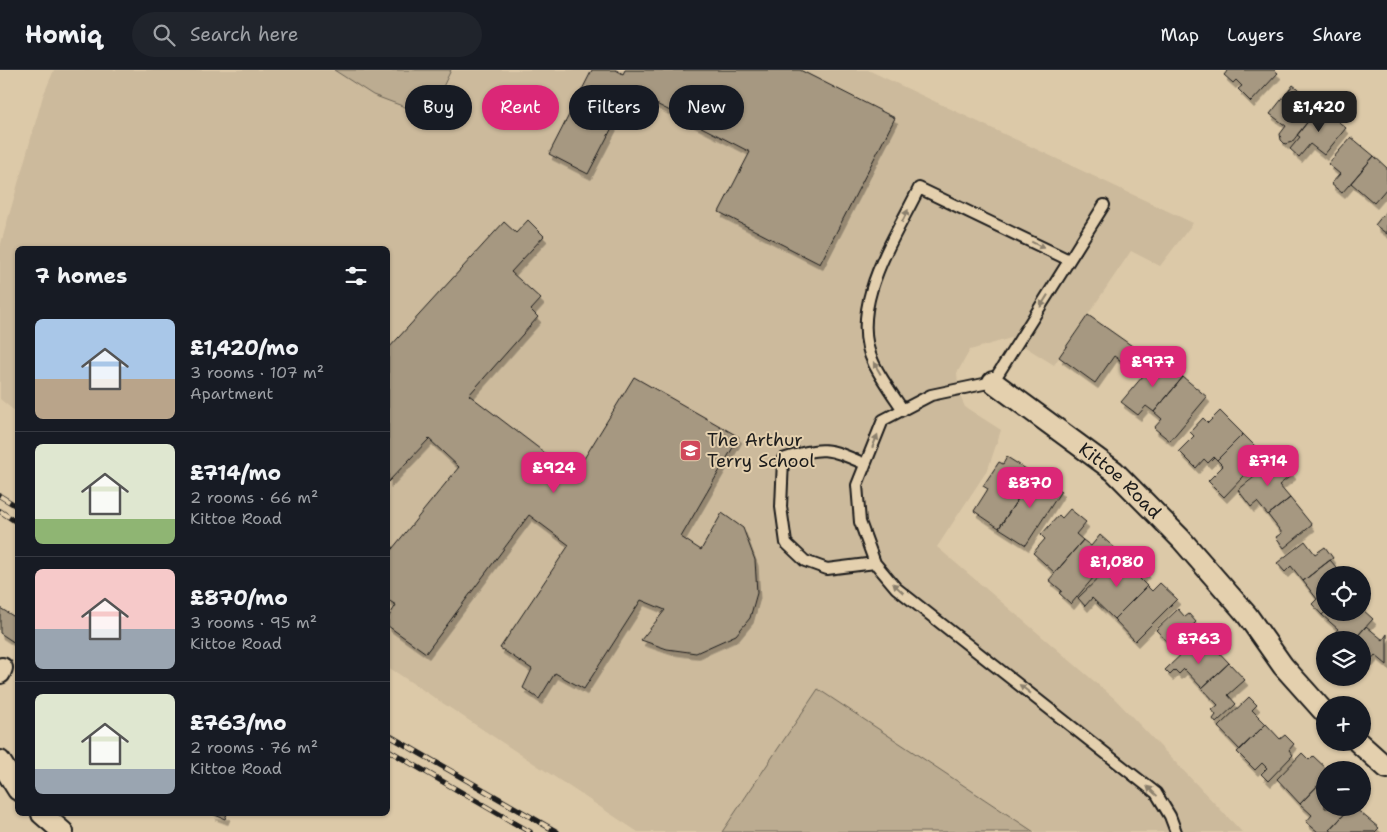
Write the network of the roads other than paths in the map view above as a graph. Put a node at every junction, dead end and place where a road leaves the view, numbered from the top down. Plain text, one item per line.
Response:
1 (1104, 205) dead end
2 (1069, 260) junction
3 (993, 382) junction
4 (903, 410) junction
5 (865, 464) junction
6 (874, 563) junction
7 (1316, 703) edge
8 (1368, 751) edge
9 (0, 761) edge
10 (1387, 768) edge
11 (15, 785) edge
12 (44, 816) edge
13 (63, 832) edge
14 (1176, 832) edge

1 - 2 lane
2 -> 3 lane
4 -> 2 lane
3 - 4 lane
3 - 7 street, Kittoe Road
5 -> 4 lane
5 - 6 lane
5 - 6 lane
14 -> 6 lane
8 - 10 street
9 - 11 street
12 - 13 street

